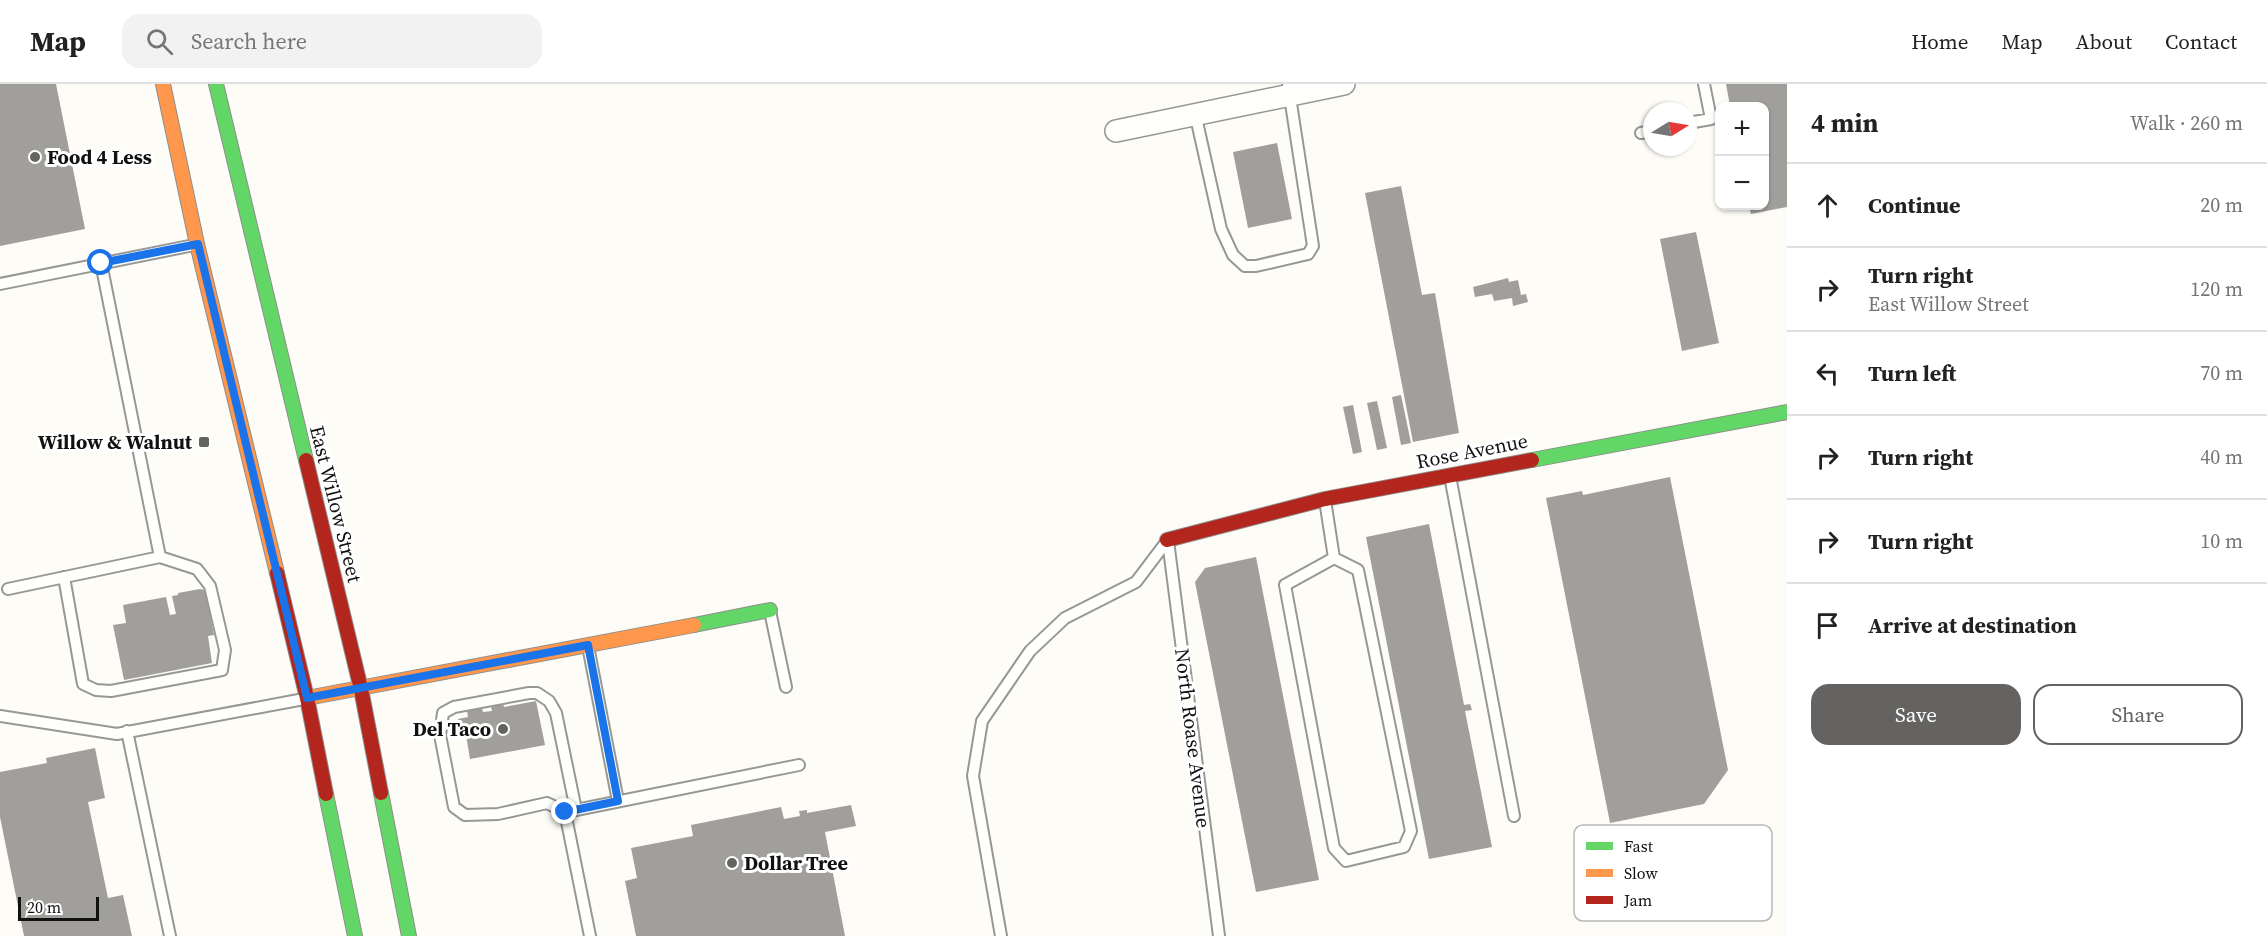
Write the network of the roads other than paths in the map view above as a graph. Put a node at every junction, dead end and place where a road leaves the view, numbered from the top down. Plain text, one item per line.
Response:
1 (163, 84) edge
2 (216, 84) edge
3 (1344, 84) edge
4 (1704, 84) edge
5 (1289, 89) edge
6 (1196, 113) junction
7 (1697, 121) edge
8 (1116, 130) dead end
9 (198, 244) junction
10 (101, 263) junction
11 (0, 284) edge
12 (1787, 412) edge
13 (1450, 476) junction
14 (1324, 500) junction
15 (1167, 540) junction
16 (160, 557) junction
17 (1334, 558) junction
18 (64, 577) junction
19 (8, 589) dead end
20 (770, 610) joint
21 (588, 645) junction
22 (786, 687) dead end
23 (361, 689) junction
24 (307, 698) junction
25 (0, 716) edge
26 (127, 731) junction
27 (799, 765) dead end
28 (618, 801) junction
29 (571, 811) junction
30 (1514, 816) dead end
31 (170, 936) edge
32 (355, 936) edge
33 (409, 936) edge
34 (590, 936) edge
35 (1001, 936) edge
36 (1219, 936) edge

1 - 9 main road
2 - 23 main road, East Willow Street
3 - 5 street
4 - 7 lane
5 - 6 street
5 - 6 lane
6 - 8 street
9 - 10 lane
9 - 24 main road
10 - 11 lane
10 - 16 lane
12 - 13 main road, Rose Avenue
13 - 14 main road, Rose Avenue
13 - 30 lane
14 - 15 main road, Rose Avenue
14 - 17 lane
15 - 35 lane
15 - 36 lane, North Roase Avenue
16 - 18 lane
16 - 18 lane
17 - 17 lane
18 - 19 lane
20 - 21 main road
20 - 22 lane
21 - 23 main road
21 - 28 lane
23 - 24 main road
23 - 33 main road, East Willow Street
24 - 26 lane
24 - 32 main road
25 - 26 lane
26 - 31 lane
27 - 28 lane
28 - 29 lane
29 - 29 lane
29 - 34 lane

